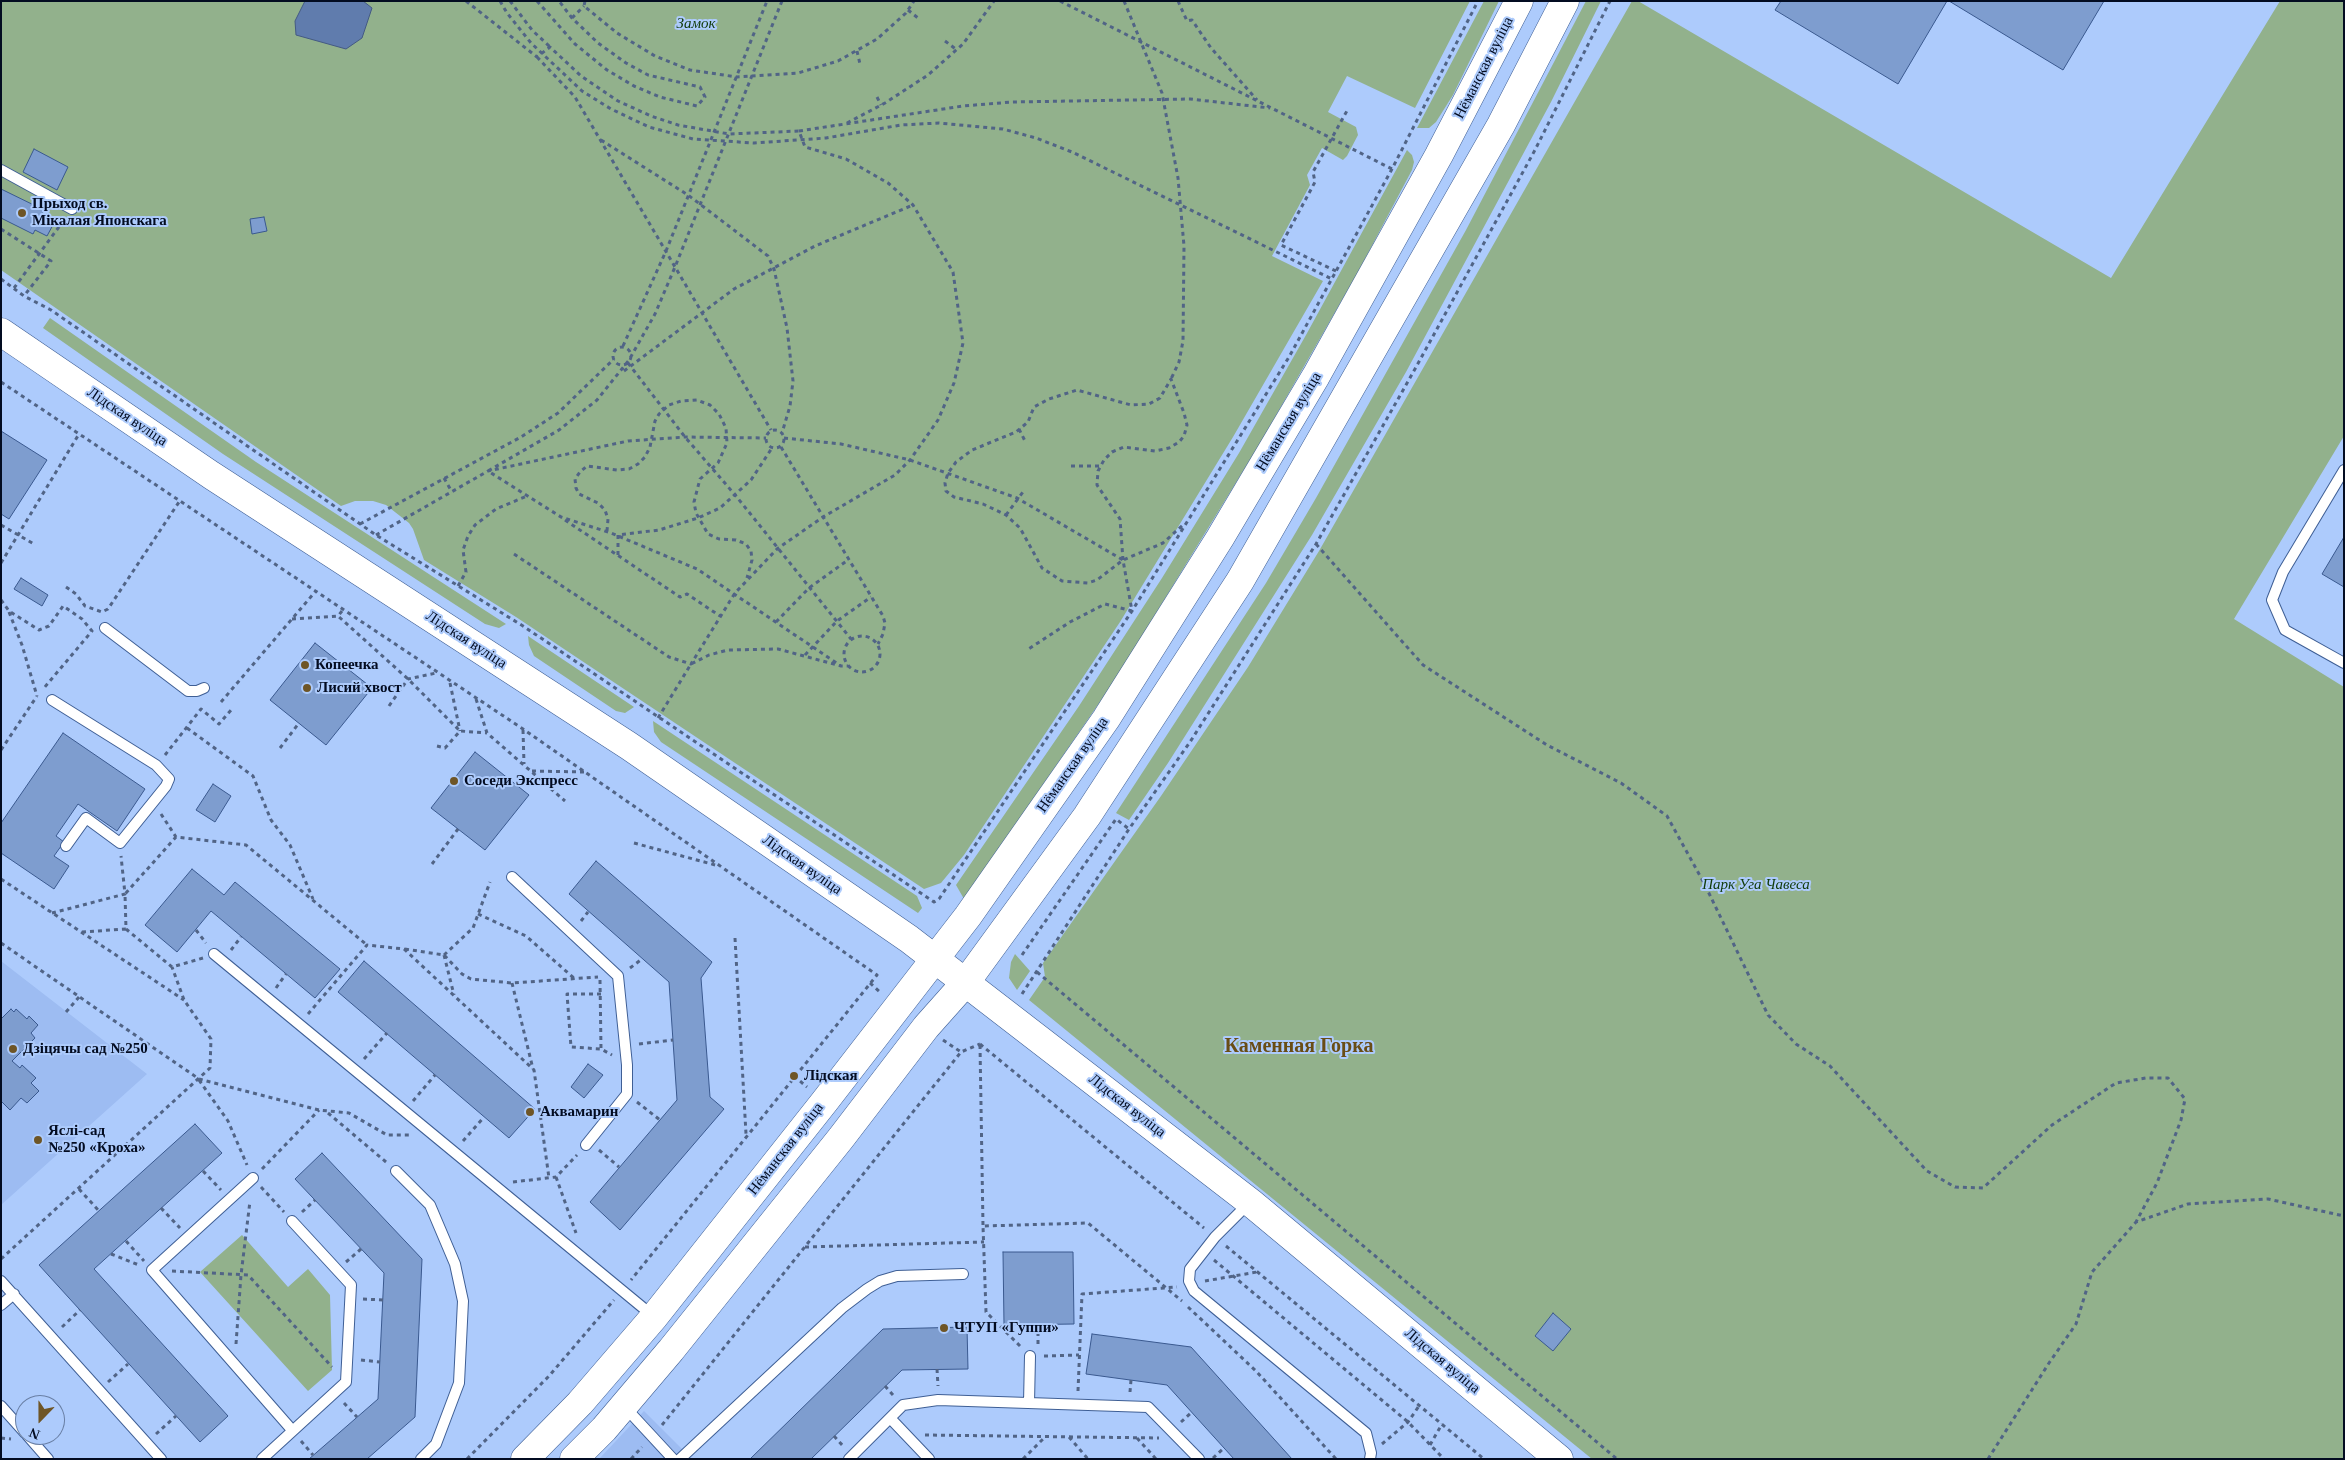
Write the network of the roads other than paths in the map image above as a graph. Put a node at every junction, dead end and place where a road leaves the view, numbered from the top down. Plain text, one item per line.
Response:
1 (1519, 1) edge
2 (1565, 1) edge
3 (1, 170) edge
4 (72, 209) road end
5 (1, 332) edge
6 (2344, 470) edge
7 (105, 628) dead end
8 (2344, 664) edge
9 (204, 688) dead end
10 (52, 700) dead end
11 (66, 846) dead end
12 (512, 877) dead end
13 (214, 954) road end
14 (934, 959) junction
15 (966, 982) junction
16 (587, 1143) road end
17 (396, 1171) road end
18 (253, 1178) road end
19 (1250, 1202) junction
20 (292, 1221) road end
21 (963, 1274) dead end
22 (1, 1281) edge
23 (14, 1294) junction
24 (1, 1305) edge
25 (654, 1317) junction
26 (1034, 1356) road end
27 (1029, 1403) junction
28 (1, 1406) edge
29 (623, 1406) junction
30 (890, 1418) junction
31 (15, 1422) edge
32 (292, 1430) junction
33 (36, 1445) edge
34 (1371, 1456) edge
35 (48, 1459) edge
36 (161, 1459) edge
37 (262, 1459) edge
38 (421, 1459) edge
39 (525, 1459) edge
40 (574, 1459) edge
41 (673, 1459) edge
42 (680, 1459) edge
43 (849, 1459) edge
44 (928, 1459) edge
45 (1199, 1459) edge
46 (1559, 1459) edge

1 - 14 main road, Нёманская вуліца
2 - 15 main road
3 - 4 lane
5 - 14 main road, Лідская вуліца
6 - 8 lane
7 - 9 lane
10 - 11 lane
12 - 16 lane
13 - 25 lane
14 - 15 main road, Лідская вуліца
14 - 25 main road, Нёманская вуліца
15 - 19 main road, Лідская вуліца
15 - 29 main road
17 - 38 lane
18 - 32 lane
19 - 34 lane
19 - 46 main road, Лідская вуліца
20 - 32 lane
21 - 42 lane
22 - 23 lane
23 - 24 lane
23 - 36 lane
25 - 39 main road, Нёманская вуліца
26 - 27 lane
27 - 30 lane
27 - 45 lane
28 - 31 lane
29 - 40 main road
29 - 41 lane
30 - 43 lane
30 - 44 lane
32 - 37 lane
33 - 35 lane

